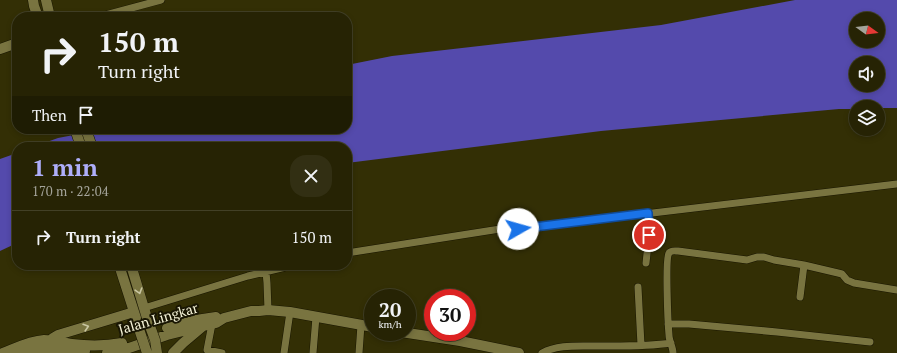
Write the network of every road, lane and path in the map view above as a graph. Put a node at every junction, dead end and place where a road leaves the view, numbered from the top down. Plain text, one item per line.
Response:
1 (46, 0) edge
2 (161, 0) edge
3 (49, 12) edge
4 (117, 12) edge
5 (12, 44) edge
6 (0, 49) edge
7 (897, 184) edge
8 (648, 213) junction
9 (352, 252) edge
10 (646, 263) dead end
11 (804, 265) junction
12 (120, 270) edge
13 (132, 270) edge
14 (274, 270) edge
15 (266, 272) junction
16 (638, 287) dead end
17 (897, 290) edge
18 (800, 297) dead end
19 (268, 308) junction
20 (290, 312) junction
21 (146, 313) junction
22 (135, 316) junction
23 (316, 317) junction
24 (224, 318) junction
25 (668, 324) junction
26 (208, 325) junction
27 (361, 325) junction
28 (364, 326) edge
29 (416, 334) edge
30 (870, 342) dead end
31 (46, 343) junction
32 (671, 343) junction
33 (641, 345) junction
34 (71, 352) edge
35 (2, 353) edge
36 (20, 353) edge
37 (106, 353) edge
38 (147, 353) edge
39 (157, 353) edge
40 (172, 353) edge
41 (222, 353) edge
42 (284, 353) edge
43 (313, 353) edge
44 (359, 353) edge
45 (518, 353) edge
46 (542, 353) edge
47 (673, 353) edge

1 - 3 street
2 - 4 street
5 - 6 street
7 - 8 street
8 - 9 street
8 - 10 street
11 - 17 street
11 - 18 street
11 - 25 street
12 - 22 street
13 -> 21 street
14 - 15 street
15 - 19 street
15 - 21 street
16 - 33 street
19 - 20 street
19 - 24 street
20 - 23 street
20 - 42 street
21 - 39 street, bridge
31 -> 22 street
22 - 38 street, bridge
23 - 27 street
23 - 43 street
24 - 26 street, Jalan Lingkar
24 - 31 street, Jalan Lingkar
25 - 30 street
25 - 32 street
26 - 37 street, Jalan Lingkar
26 - 40 street
26 - 41 street
27 - 28 street
27 - 44 street
29 - 45 street
31 - 34 street, Jalan Lingkar
31 - 35 street, Jalan Lingkar
31 - 36 street
32 - 33 street
32 - 47 street
33 - 46 street
34 - 37 street, Jalan Lingkar

